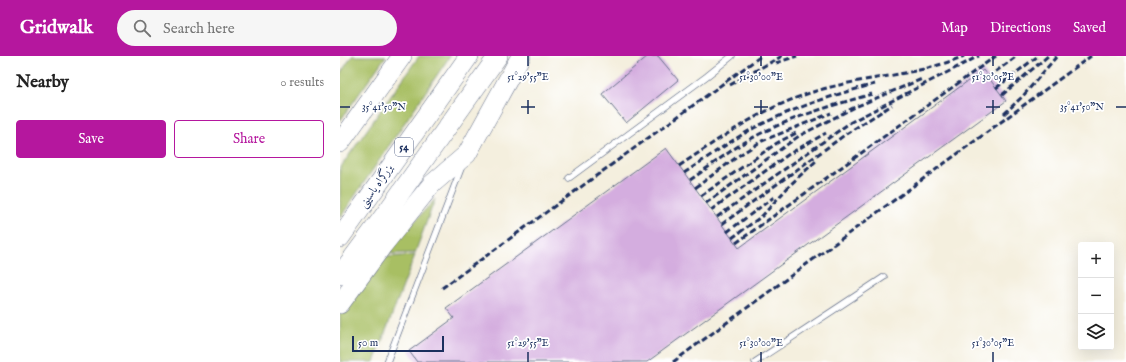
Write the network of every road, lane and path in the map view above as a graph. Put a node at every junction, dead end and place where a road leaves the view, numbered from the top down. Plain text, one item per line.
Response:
1 (402, 56) edge
2 (469, 56) edge
3 (498, 56) edge
4 (521, 56) edge
5 (732, 56) edge
6 (340, 143) edge
7 (467, 154) junction
8 (569, 178) dead end
9 (340, 238) edge
10 (340, 275) edge
11 (884, 277) dead end
12 (340, 304) edge
13 (387, 362) edge
14 (755, 362) edge

1 - 6 highway
2 - 9 highway, بزرگراه یاسینی / 54
3 - 10 highway
4 - 7 highway
5 - 8 lane
7 - 12 highway
7 - 13 lane
11 - 14 lane

